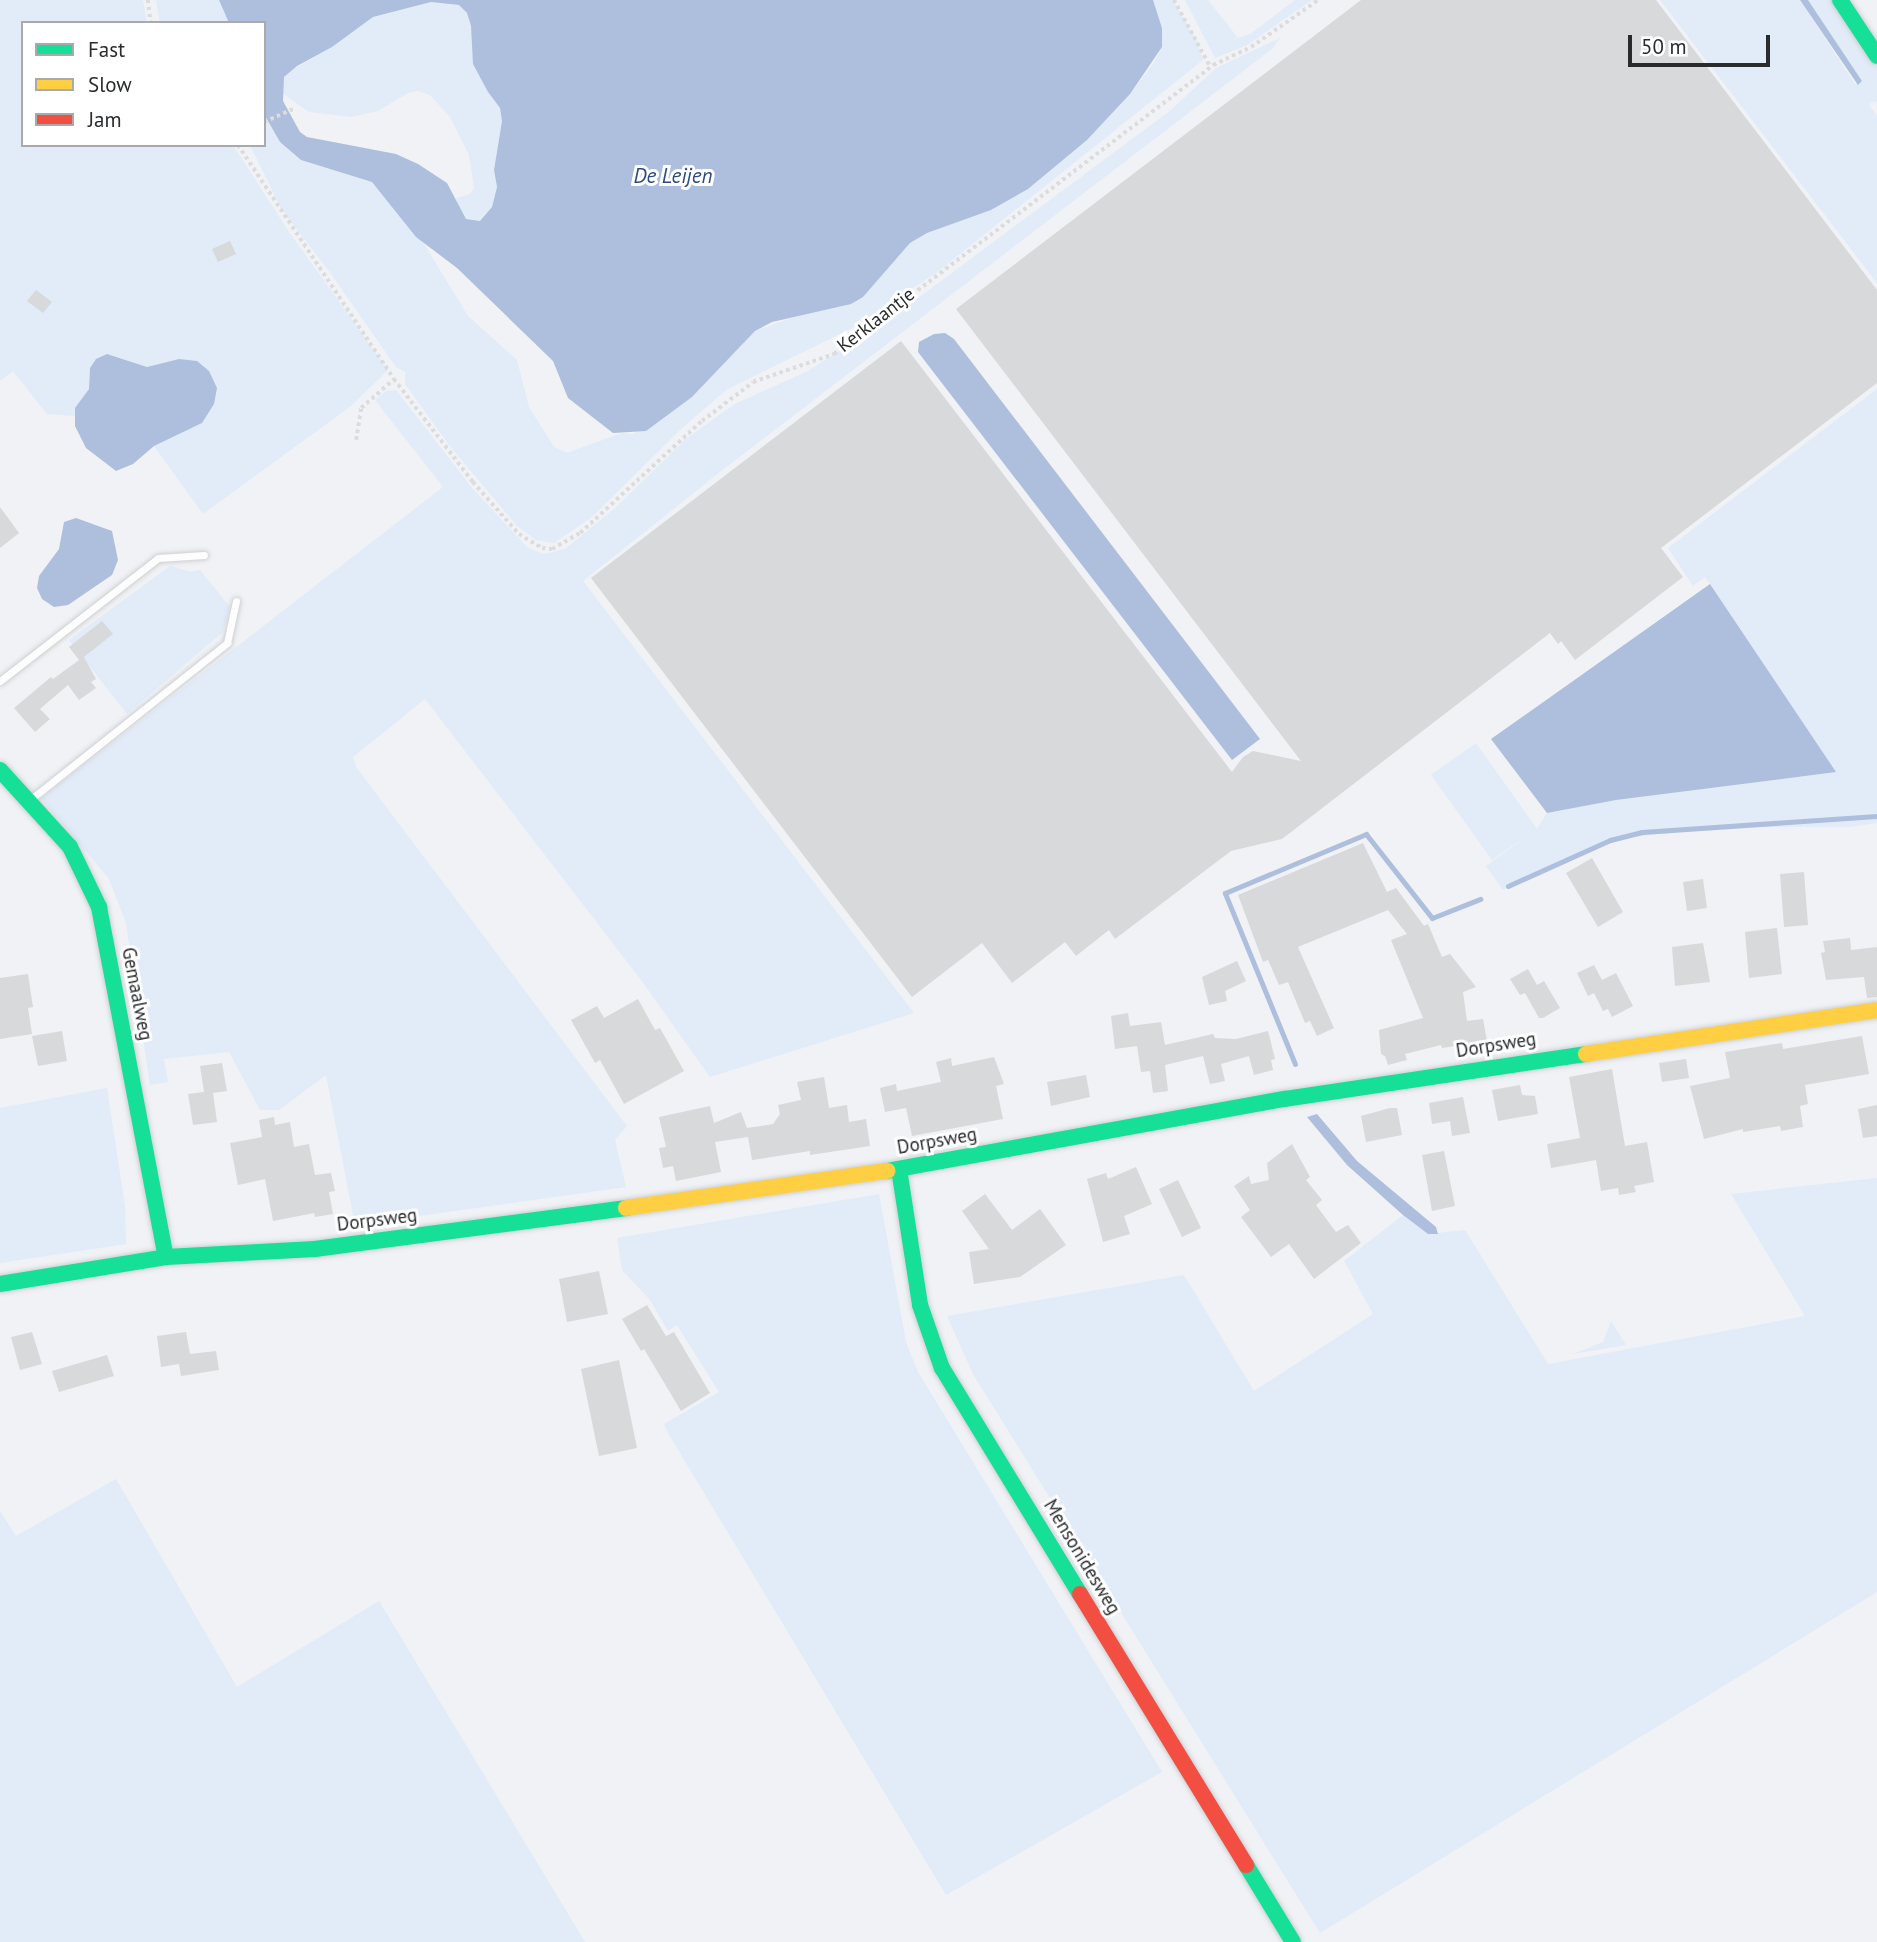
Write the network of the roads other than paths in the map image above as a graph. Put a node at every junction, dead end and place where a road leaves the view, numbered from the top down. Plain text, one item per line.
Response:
1 (1840, 0) edge
2 (1877, 56) edge
3 (204, 555) dead end
4 (236, 601) dead end
5 (0, 681) edge
6 (0, 770) edge
7 (28, 801) junction
8 (1877, 1010) edge
9 (899, 1169) junction
10 (166, 1257) junction
11 (0, 1284) edge
12 (1293, 1942) edge

1 - 2 street
3 - 5 lane
4 - 7 lane
6 - 7 street, Gemaalweg
7 - 10 street, Gemaalweg
8 - 9 street, Dorpsweg
9 - 10 street, Dorpsweg
9 - 12 street, Mensonidesweg
10 - 11 street, Dorpsweg

